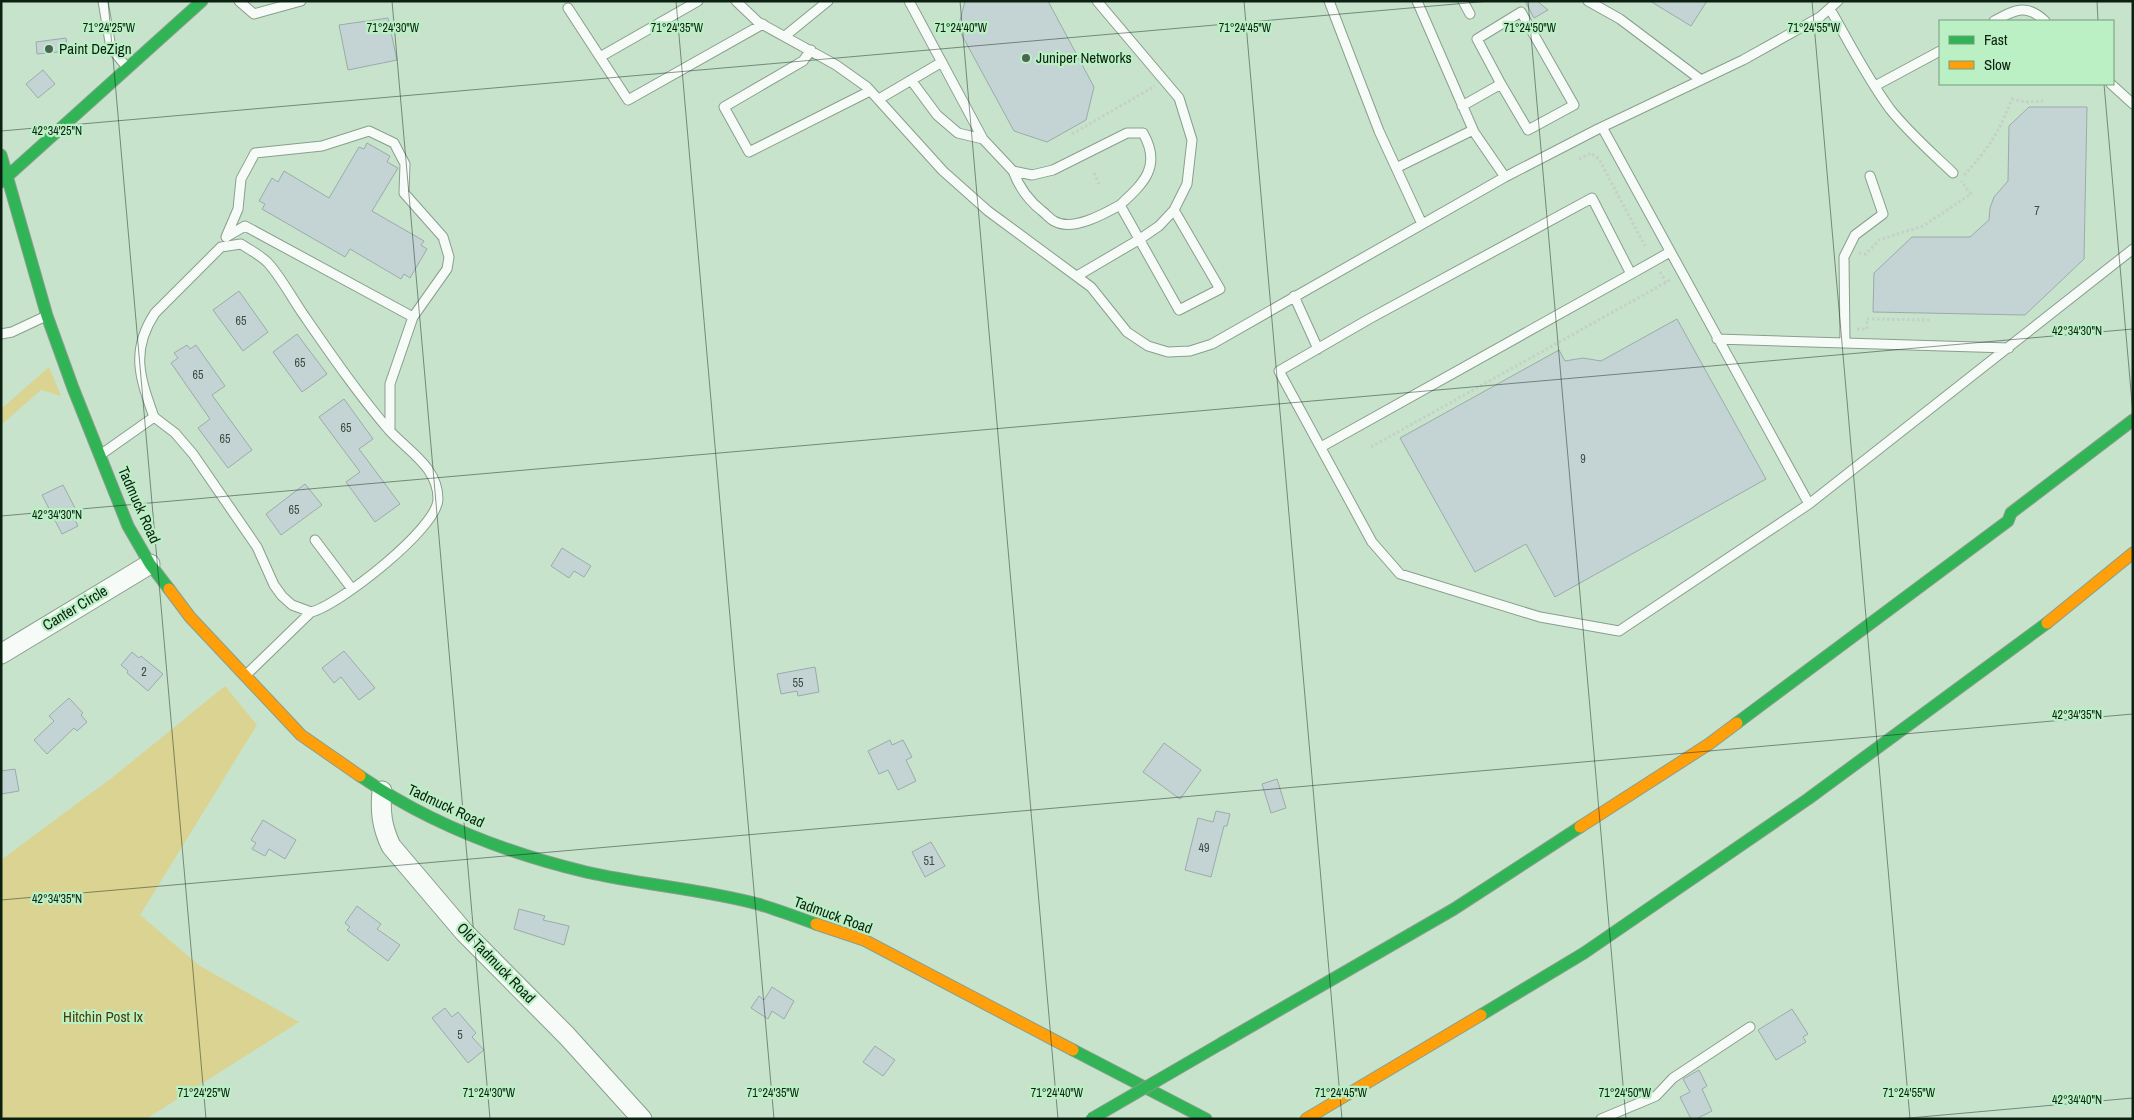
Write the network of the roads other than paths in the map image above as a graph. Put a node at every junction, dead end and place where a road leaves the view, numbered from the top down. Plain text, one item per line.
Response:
1 (103, 1) edge
2 (202, 1) edge
3 (239, 1) edge
4 (301, 1) edge
5 (698, 1) edge
6 (736, 1) edge
7 (828, 1) edge
8 (909, 1) edge
9 (1097, 1) edge
10 (1329, 1) edge
11 (1417, 1) edge
12 (1463, 1) edge
13 (1588, 1) edge
14 (1838, 1) edge
15 (568, 8) dead end
16 (1830, 9) junction
17 (1470, 14) dead end
18 (1996, 20) edge
19 (2044, 20) edge
20 (763, 24) junction
21 (785, 36) junction
22 (811, 50) junction
23 (1939, 52) edge
24 (600, 57) junction
25 (942, 62) junction
26 (128, 68) junction
27 (911, 80) junction
28 (1701, 80) junction
29 (1501, 84) junction
30 (2113, 85) edge
31 (1875, 86) junction
32 (870, 90) junction
33 (879, 99) junction
34 (2133, 104) edge
35 (1462, 106) junction
36 (1602, 127) junction
37 (1472, 130) junction
38 (984, 139) junction
39 (1, 155) edge
40 (1396, 168) junction
41 (1013, 170) junction
42 (1952, 173) dead end
43 (1870, 176) dead end
44 (1504, 177) junction
45 (5, 179) edge
46 (1120, 205) junction
47 (1174, 210) junction
48 (1422, 224) junction
49 (1140, 239) junction
50 (226, 241) junction
51 (2133, 249) edge
52 (1670, 252) junction
53 (1631, 274) junction
54 (1077, 276) junction
55 (1294, 296) junction
56 (46, 316) junction
57 (413, 317) junction
58 (1, 334) edge
59 (1717, 339) junction
60 (1844, 343) junction
61 (2008, 348) junction
62 (1318, 349) junction
63 (154, 417) junction
64 (2133, 420) edge
65 (390, 431) junction
66 (1321, 448) junction
67 (100, 455) junction
68 (1809, 504) junction
69 (315, 540) dead end
70 (2133, 553) edge
71 (150, 564) junction
72 (352, 589) junction
73 (311, 612) junction
74 (1, 654) edge
75 (245, 676) junction
76 (382, 791) junction
77 (1750, 1027) dead end
78 (642, 1119) edge
79 (1091, 1119) edge
80 (1206, 1119) edge
81 (1306, 1119) edge
82 (1601, 1119) edge

1 - 26 lane
2 - 26 main road
3 - 4 lane
5 - 24 lane
6 - 20 lane
7 - 21 lane
8 - 25 lane
9 - 47 lane
10 - 40 lane
11 - 35 lane
12 - 17 lane
13 - 28 lane
14 - 16 lane
15 - 24 lane
16 - 28 lane
16 - 31 lane
18 - 19 lane
20 - 21 lane
20 - 24 lane
21 - 22 lane
22 - 32 lane
22 - 32 lane
23 - 31 lane
25 - 27 lane
25 - 38 lane
26 - 45 main road
27 - 33 lane
27 - 38 lane
28 - 36 lane
29 - 29 lane
29 - 35 lane
30 - 34 lane
31 - 42 lane
32 - 33 lane
33 - 54 lane
35 - 37 lane
36 - 44 lane
36 - 52 lane
37 - 40 lane
37 - 44 lane
38 - 41 lane
39 - 45 main road, Tadmuck Road
40 - 48 lane
41 - 46 lane
41 - 46 lane
43 - 60 lane
44 - 48 lane
45 - 56 main road, Tadmuck Road
46 - 49 lane
47 - 49 lane
47 - 49 lane
48 - 55 lane
49 - 54 lane
50 - 57 lane
50 - 57 lane
50 - 63 lane
50 - 65 lane
51 - 61 lane
52 - 53 lane
52 - 59 lane
53 - 62 lane
53 - 66 lane
54 - 55 lane
55 - 62 lane
56 - 58 lane
56 - 67 main road, Tadmuck Road
57 - 65 lane
59 - 60 lane
59 - 68 lane
60 - 61 lane
61 - 68 lane
62 - 66 lane
63 - 67 lane
63 - 73 lane
64 - 79 main road, bridge
65 - 72 lane
66 - 68 lane
67 - 71 main road, Tadmuck Road
69 - 72 lane
70 - 81 main road
71 - 74 street, Canter Circle
71 - 75 main road, Tadmuck Road
72 - 73 lane
73 - 75 lane
75 - 76 main road, Tadmuck Road
76 - 78 street, Old Tadmuck Road
76 - 80 main road, Tadmuck Road
77 - 82 lane

